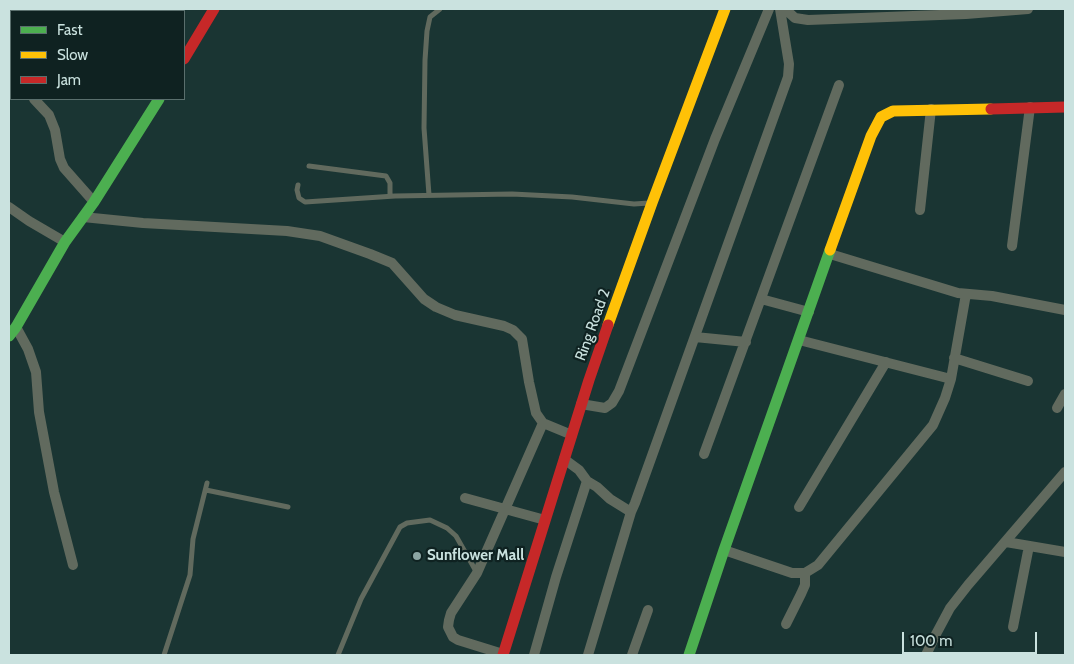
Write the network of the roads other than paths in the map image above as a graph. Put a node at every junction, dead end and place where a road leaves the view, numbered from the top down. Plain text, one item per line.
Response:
1 (214, 9) edge
2 (440, 9) edge
3 (725, 9) edge
4 (769, 9) edge
5 (780, 9) edge
6 (784, 9) edge
7 (1028, 9) edge
8 (970, 11) edge
9 (185, 57) edge
10 (839, 85) dead end
11 (35, 100) edge
12 (158, 100) edge
13 (1030, 107) junction
14 (1065, 107) edge
15 (931, 109) junction
16 (309, 166) dead end
17 (298, 185) dead end
18 (429, 195) junction
19 (390, 196) junction
20 (94, 202) junction
21 (652, 203) junction
22 (9, 207) edge
23 (920, 210) dead end
24 (83, 217) junction
25 (65, 242) junction
26 (1012, 246) dead end
27 (830, 254) junction
28 (966, 294) junction
29 (761, 299) junction
30 (1065, 310) edge
31 (809, 312) junction
32 (12, 332) edge
33 (695, 337) junction
34 (799, 340) junction
35 (746, 342) junction
36 (954, 358) junction
37 (886, 362) junction
38 (951, 379) junction
39 (1028, 381) dead end
40 (1065, 394) edge
41 (581, 404) junction
42 (1057, 408) dead end
43 (542, 423) junction
44 (572, 435) junction
45 (704, 454) dead end
46 (564, 459) junction
47 (1065, 472) edge
48 (587, 481) junction
49 (207, 483) dead end
50 (206, 490) junction
51 (465, 498) dead end
52 (288, 507) dead end
53 (799, 507) dead end
54 (505, 509) junction
55 (630, 512) junction
56 (545, 520) junction
57 (1006, 542) junction
58 (1029, 546) junction
59 (724, 550) junction
60 (1065, 552) edge
61 (74, 565) dead end
62 (477, 573) junction
63 (805, 574) junction
64 (648, 610) dead end
65 (786, 624) dead end
66 (1014, 627) dead end
67 (164, 655) edge
68 (338, 655) edge
69 (503, 655) edge
70 (534, 655) edge
71 (588, 655) edge
72 (632, 655) edge
73 (689, 655) edge
74 (926, 655) edge

1 - 9 street
2 - 18 lane
3 - 21 street, Ring Road 2
4 - 41 street
5 - 33 street
6 - 8 street
7 - 8 street
10 - 29 street
11 - 20 street
12 - 20 street
13 - 14 street
13 - 15 street
13 - 26 street
15 - 23 street
15 - 27 street
16 - 19 lane
17 - 19 lane
18 - 19 lane
18 - 21 lane
20 - 24 street
21 - 41 street, Ring Road 2
22 - 25 street
24 - 25 street
24 - 43 street
25 - 32 street
27 - 28 street
27 - 31 street
28 - 30 street
28 - 36 street
29 - 31 street
29 - 35 street
31 - 34 street
32 - 61 street
33 - 35 street
33 - 55 street
34 - 37 street
34 - 59 street
35 - 45 street
36 - 38 street
36 - 39 street
37 - 38 street
37 - 53 street
38 - 63 street
40 - 42 street
41 - 44 street, Ring Road 2
43 - 44 street
43 - 54 street
44 - 46 street, Ring Road 2
46 - 48 street
46 - 56 street, Ring Road 2
47 - 57 street
48 - 55 street
48 - 70 street
49 - 50 lane
50 - 52 lane
50 - 67 lane
51 - 54 street
54 - 56 street
54 - 62 street
55 - 71 street
56 - 69 street, Ring Road 2
57 - 58 street
57 - 74 street
58 - 60 street
58 - 66 street
59 - 63 street
59 - 73 street
62 - 68 lane
62 - 69 street
63 - 65 street
64 - 72 street

